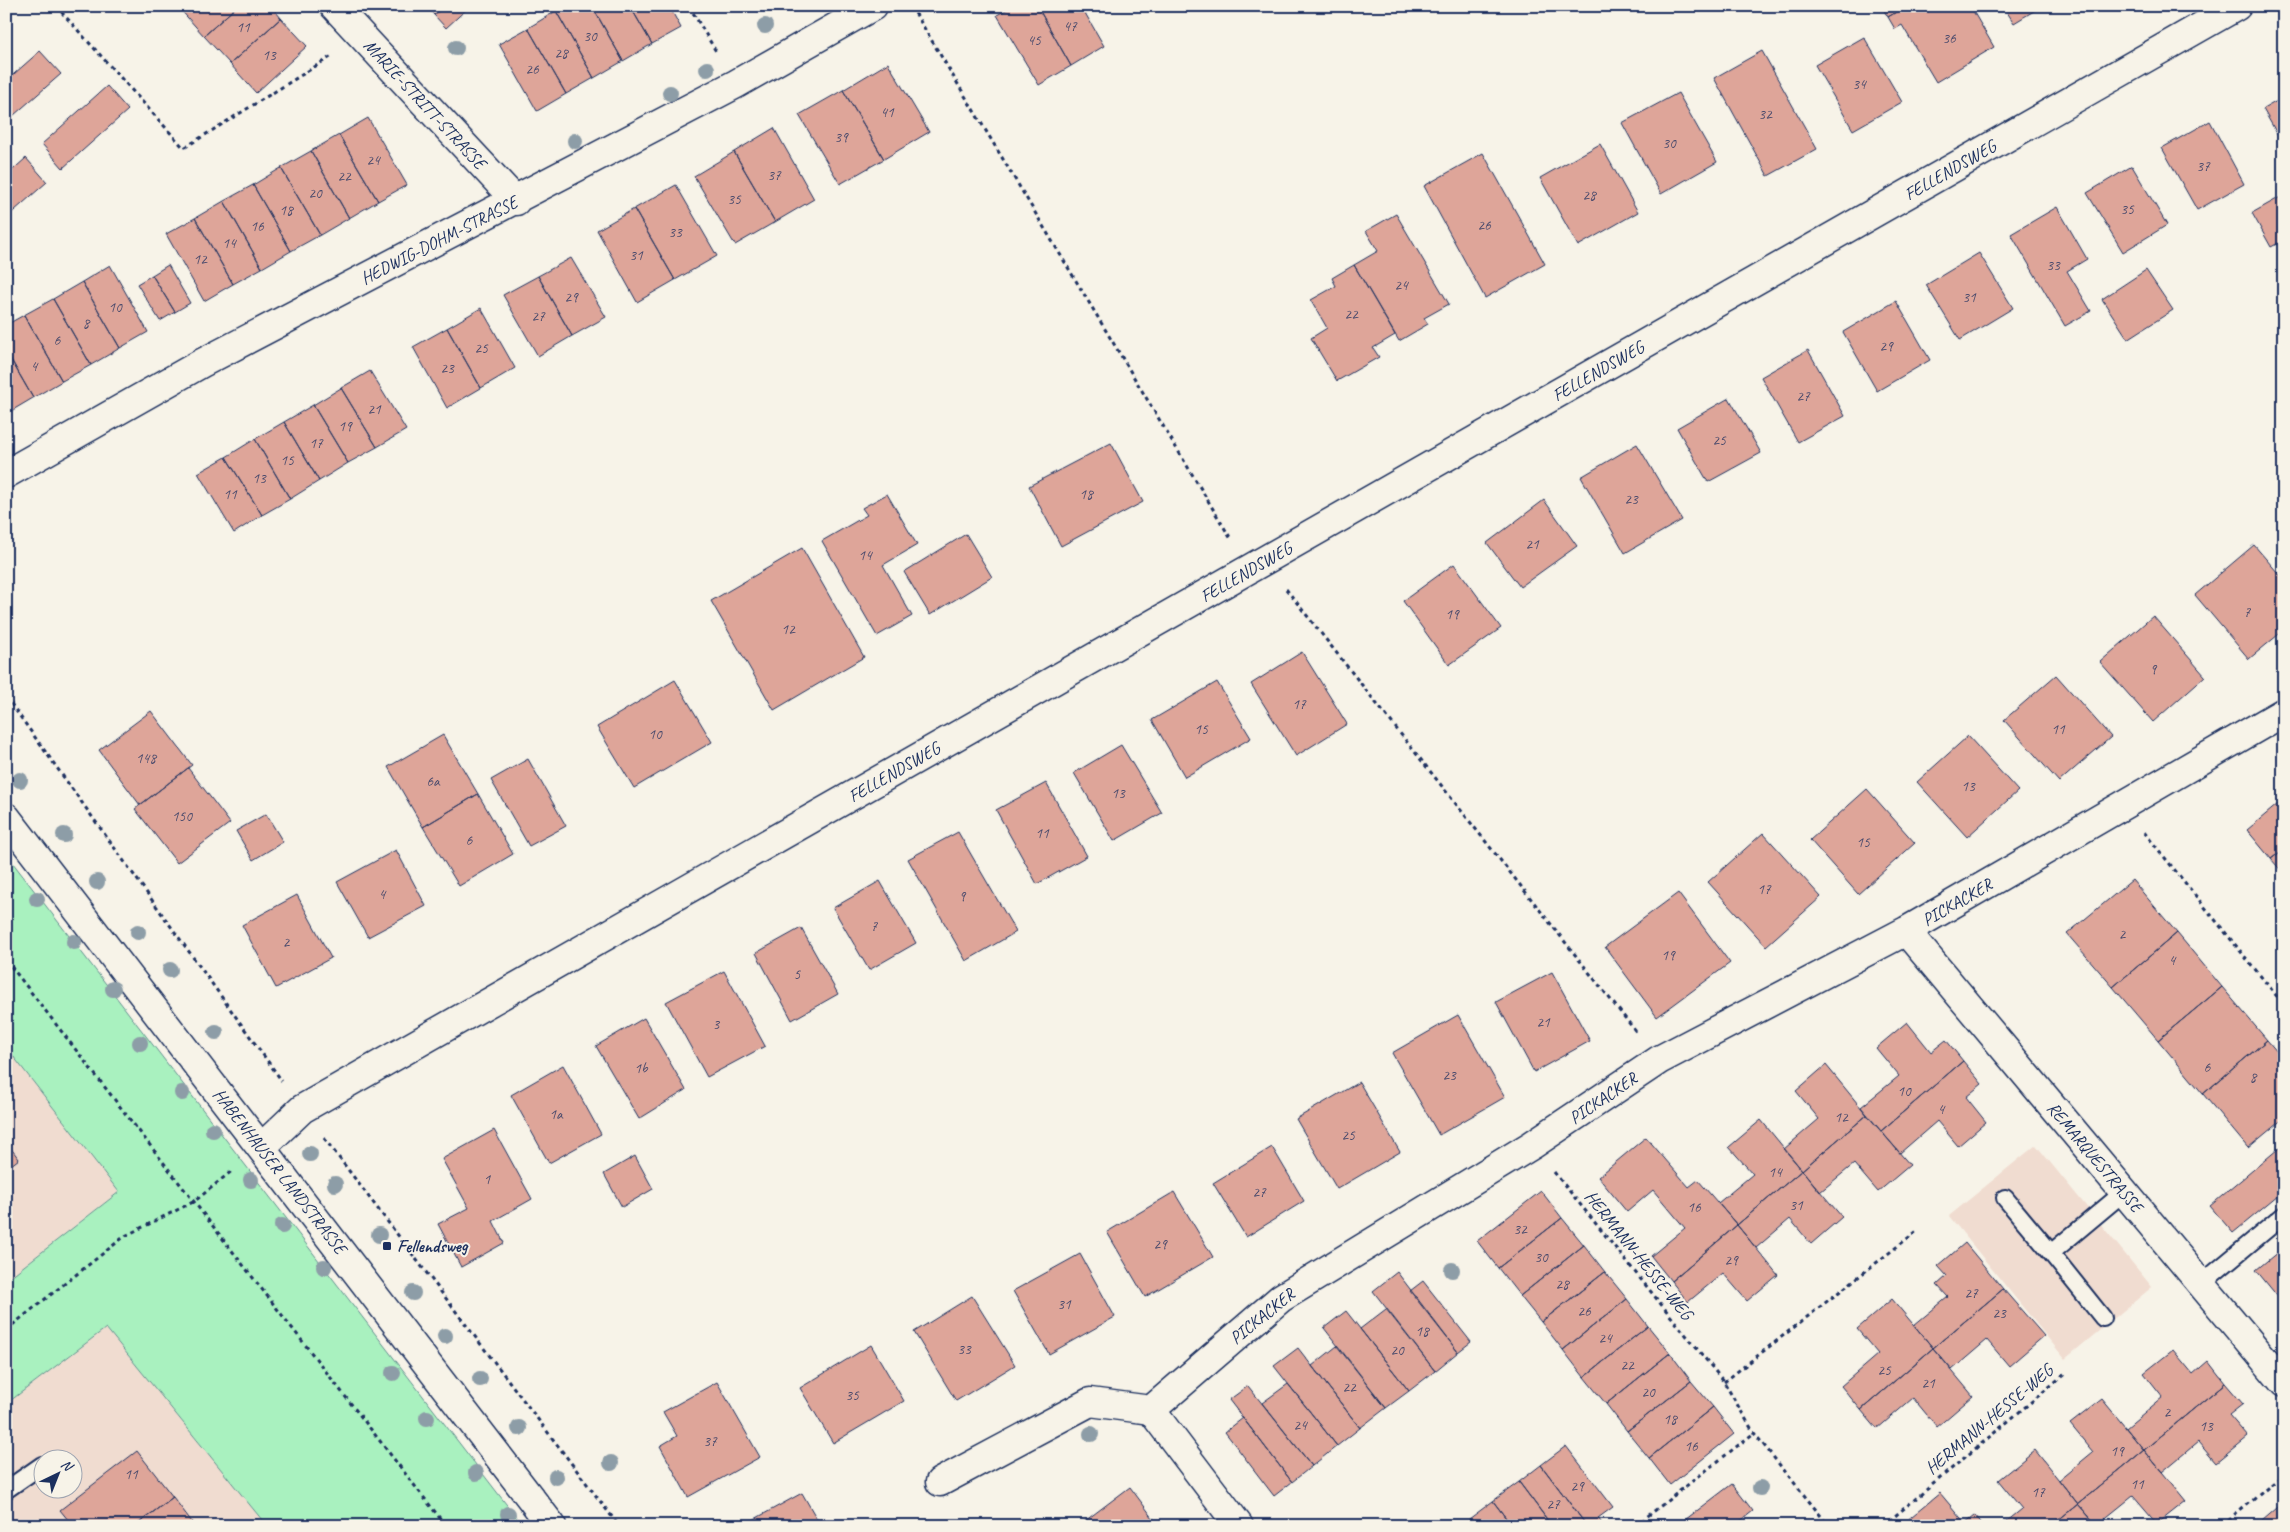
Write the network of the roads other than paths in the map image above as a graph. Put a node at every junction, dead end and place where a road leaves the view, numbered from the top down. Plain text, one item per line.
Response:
1 (334, 6) edge
2 (872, 6) edge
3 (2237, 6) edge
4 (516, 201) junction
5 (6, 474) edge
6 (2284, 712) edge
7 (6, 817) edge
8 (1906, 931) junction
9 (262, 1147) junction
10 (2124, 1192) junction
11 (2004, 1198) dead end
12 (2284, 1215) edge
13 (2051, 1253) junction
14 (2201, 1284) junction
15 (2103, 1318) dead end
16 (2284, 1383) edge
17 (1151, 1410) junction
18 (32, 1473) edge
19 (940, 1482) dead end
20 (6, 1490) edge
21 (552, 1526) edge
22 (1239, 1526) edge

1 - 4 street, MARIE-STRITT-STRASSE
2 - 4 street, HEDWIG-DOHM-STRASSE
3 - 9 street, FELLENDSWEG
4 - 5 street, HEDWIG-DOHM-STRASSE
6 - 8 street, PICKACKER
7 - 9 street, HABENHAUSER LANDSTRASSE
8 - 10 street, REMARQUESTRASSE
8 - 17 street, PICKACKER
9 - 21 street, HABENHAUSER LANDSTRASSE
10 - 13 lane
10 - 14 street, REMARQUESTRASSE
11 - 13 lane
12 - 14 lane
13 - 15 lane
14 - 16 street, REMARQUESTRASSE
17 - 19 street
17 - 22 street
18 - 20 lane

